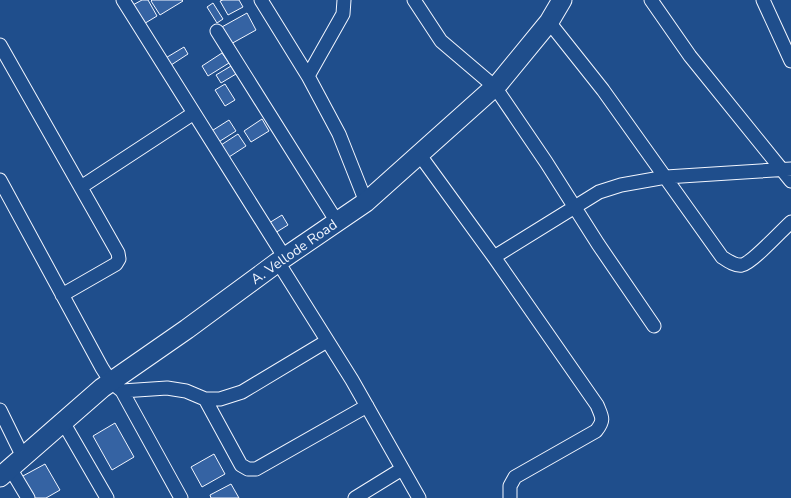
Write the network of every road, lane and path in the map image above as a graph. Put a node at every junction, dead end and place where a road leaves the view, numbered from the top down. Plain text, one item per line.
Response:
1 (123, 0) edge
2 (261, 0) edge
3 (344, 0) edge
4 (414, 0) edge
5 (562, 0) edge
6 (651, 0) edge
7 (763, 0) edge
8 (549, 22) junction
9 (217, 31) dead end
10 (0, 45) edge
11 (791, 61) edge
12 (308, 76) junction
13 (495, 87) junction
14 (194, 113) junction
15 (419, 154) junction
16 (786, 169) edge
17 (666, 177) junction
18 (0, 180) edge
19 (791, 181) edge
20 (81, 187) junction
21 (366, 202) junction
22 (575, 208) junction
23 (337, 222) junction
24 (791, 222) edge
25 (494, 256) junction
26 (282, 260) junction
27 (62, 295) junction
28 (654, 326) dead end
29 (327, 341) junction
30 (116, 387) junction
31 (205, 399) junction
32 (367, 406) junction
33 (0, 410) edge
34 (63, 422) junction
35 (11, 467) edge
36 (402, 469) junction
37 (28, 498) edge
38 (107, 498) edge
39 (181, 498) edge
40 (355, 498) edge
41 (419, 498) edge
42 (510, 498) edge

1 - 14 street
2 - 12 street
3 - 12 street
4 - 13 street
5 - 8 main road, A. Vellode Road
6 - 16 street
7 - 11 street
8 - 13 main road, A. Vellode Road
8 - 17 street
9 - 23 street
10 - 20 street
12 - 21 street
13 - 15 main road, A. Vellode Road
13 - 22 street
14 - 20 street
14 - 26 street
15 - 21 main road, A. Vellode Road
15 - 25 street
16 - 17 street
16 - 19 street
17 - 22 street
17 - 24 street
18 - 27 street
20 - 27 street
21 - 23 main road, A. Vellode Road
22 - 25 street
22 - 28 street
23 - 26 main road, A. Vellode Road
25 - 42 street
26 - 29 street
26 - 30 main road, A. Vellode Road
27 - 30 street
29 - 31 street
29 - 32 street
30 - 31 street
30 - 34 main road, A. Vellode Road
30 - 39 street
31 - 32 street
32 - 36 street
33 - 35 street
34 - 35 main road, A. Vellode Road
34 - 38 street
35 - 37 street
36 - 40 street
36 - 41 street

